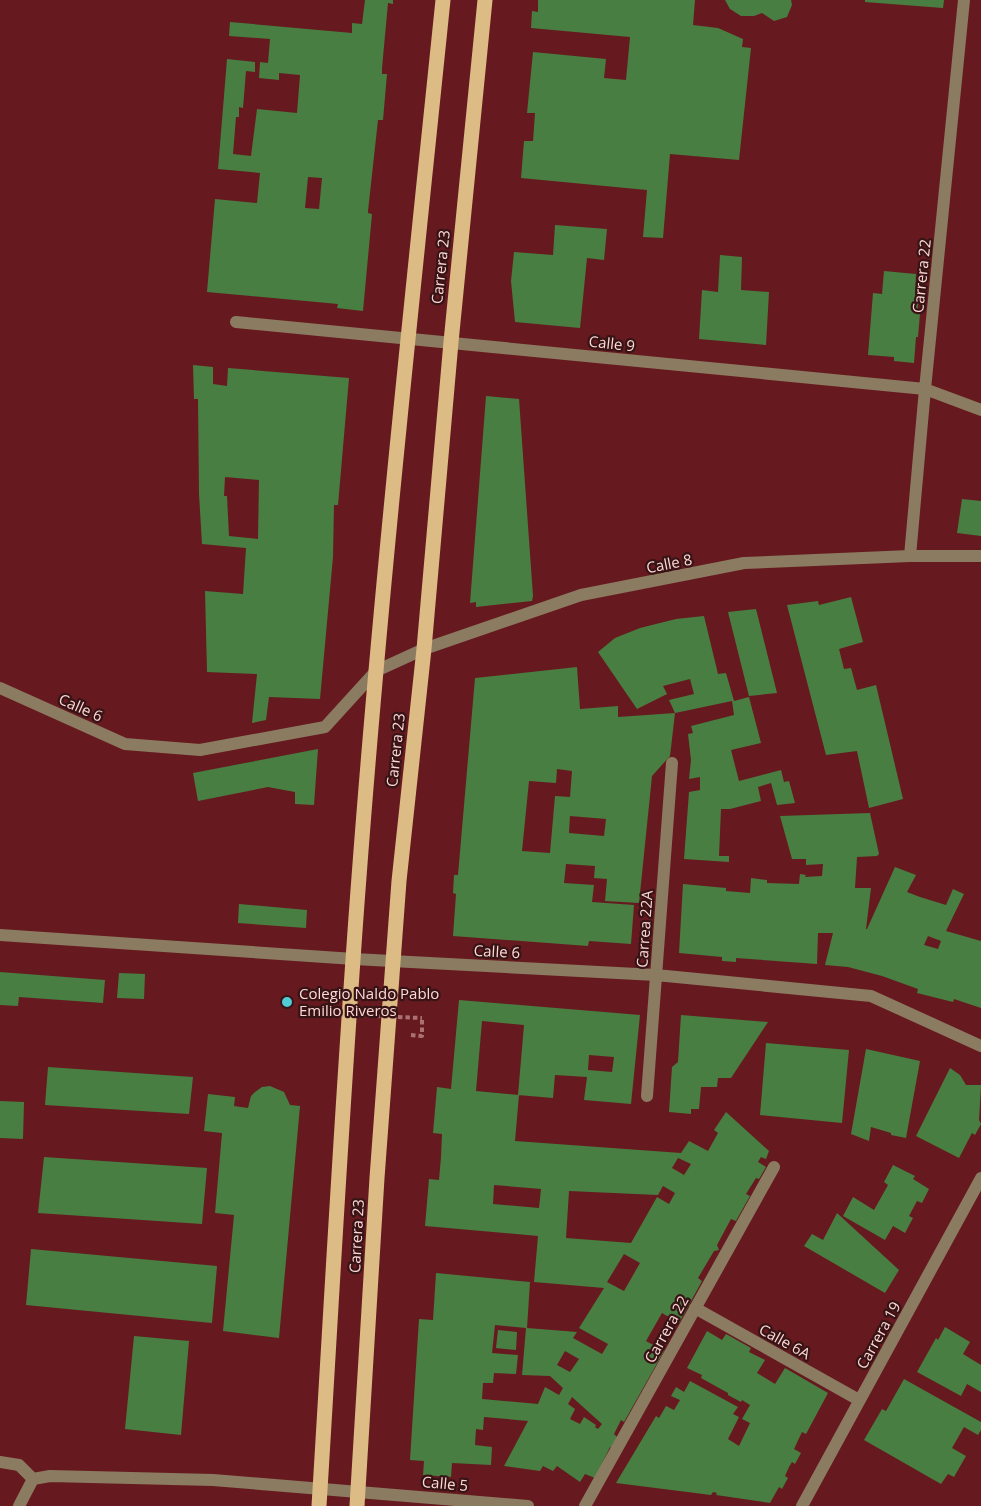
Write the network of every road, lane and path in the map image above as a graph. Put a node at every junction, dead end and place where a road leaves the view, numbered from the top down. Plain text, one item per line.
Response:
1 (443, 0) edge
2 (484, 0) edge
3 (964, 0) edge
4 (236, 322) dead end
5 (408, 338) junction
6 (450, 342) junction
7 (925, 389) junction
8 (981, 410) edge
9 (910, 556) junction
10 (981, 556) edge
11 (424, 649) junction
12 (376, 671) junction
13 (0, 688) edge
14 (672, 763) dead end
15 (0, 935) edge
16 (354, 959) junction
17 (393, 960) junction
18 (656, 975) junction
19 (323, 1014) dead end
20 (422, 1018) dead end
21 (981, 1046) edge
22 (647, 1096) dead end
23 (774, 1167) dead end
24 (981, 1178) edge
25 (695, 1308) junction
26 (859, 1400) junction
27 (0, 1462) edge
28 (33, 1479) junction
29 (320, 1489) junction
30 (358, 1498) edge
31 (18, 1506) edge
32 (319, 1506) edge
33 (528, 1506) edge
34 (585, 1506) edge
35 (802, 1506) edge

1 - 5 main road, Carrera 23
2 - 6 main road, Carrera 23
3 - 7 street, Carrera 22
4 - 5 street, Calle 9
5 - 6 street, Calle 9
5 - 12 main road, Carrera 23
6 - 7 street, Calle 9
6 - 11 main road, Carrera 23
7 - 8 street, Calle 9
7 - 9 street, Carrera 22
9 - 10 street, Calle 8
9 - 11 street, Calle 8
11 - 12 street, Calle 8
11 - 17 main road, Carrera 23
12 - 13 street, Calle 6
12 - 16 main road, Carrera 23
14 - 18 street, Carrea 22A
15 - 16 street, Calle 6
16 - 17 street, Calle 6
16 - 29 main road, Carrera 23
17 - 18 street, Calle 6
17 - 30 main road, Carrera 23
18 - 21 street, Calle 6
18 - 22 street, Carrea 22A
19 - 20 path, bridge
23 - 25 street, Carrera 22
24 - 26 street, Carrera 19
25 - 26 street, Calle 6A
25 - 34 street, Carrera 22
26 - 35 street, Carrera 19
27 - 28 street
28 - 29 street, Calle 5
28 - 31 street
29 - 30 street, Calle 5
29 - 32 main road, Carrera 23
30 - 33 street, Calle 5

